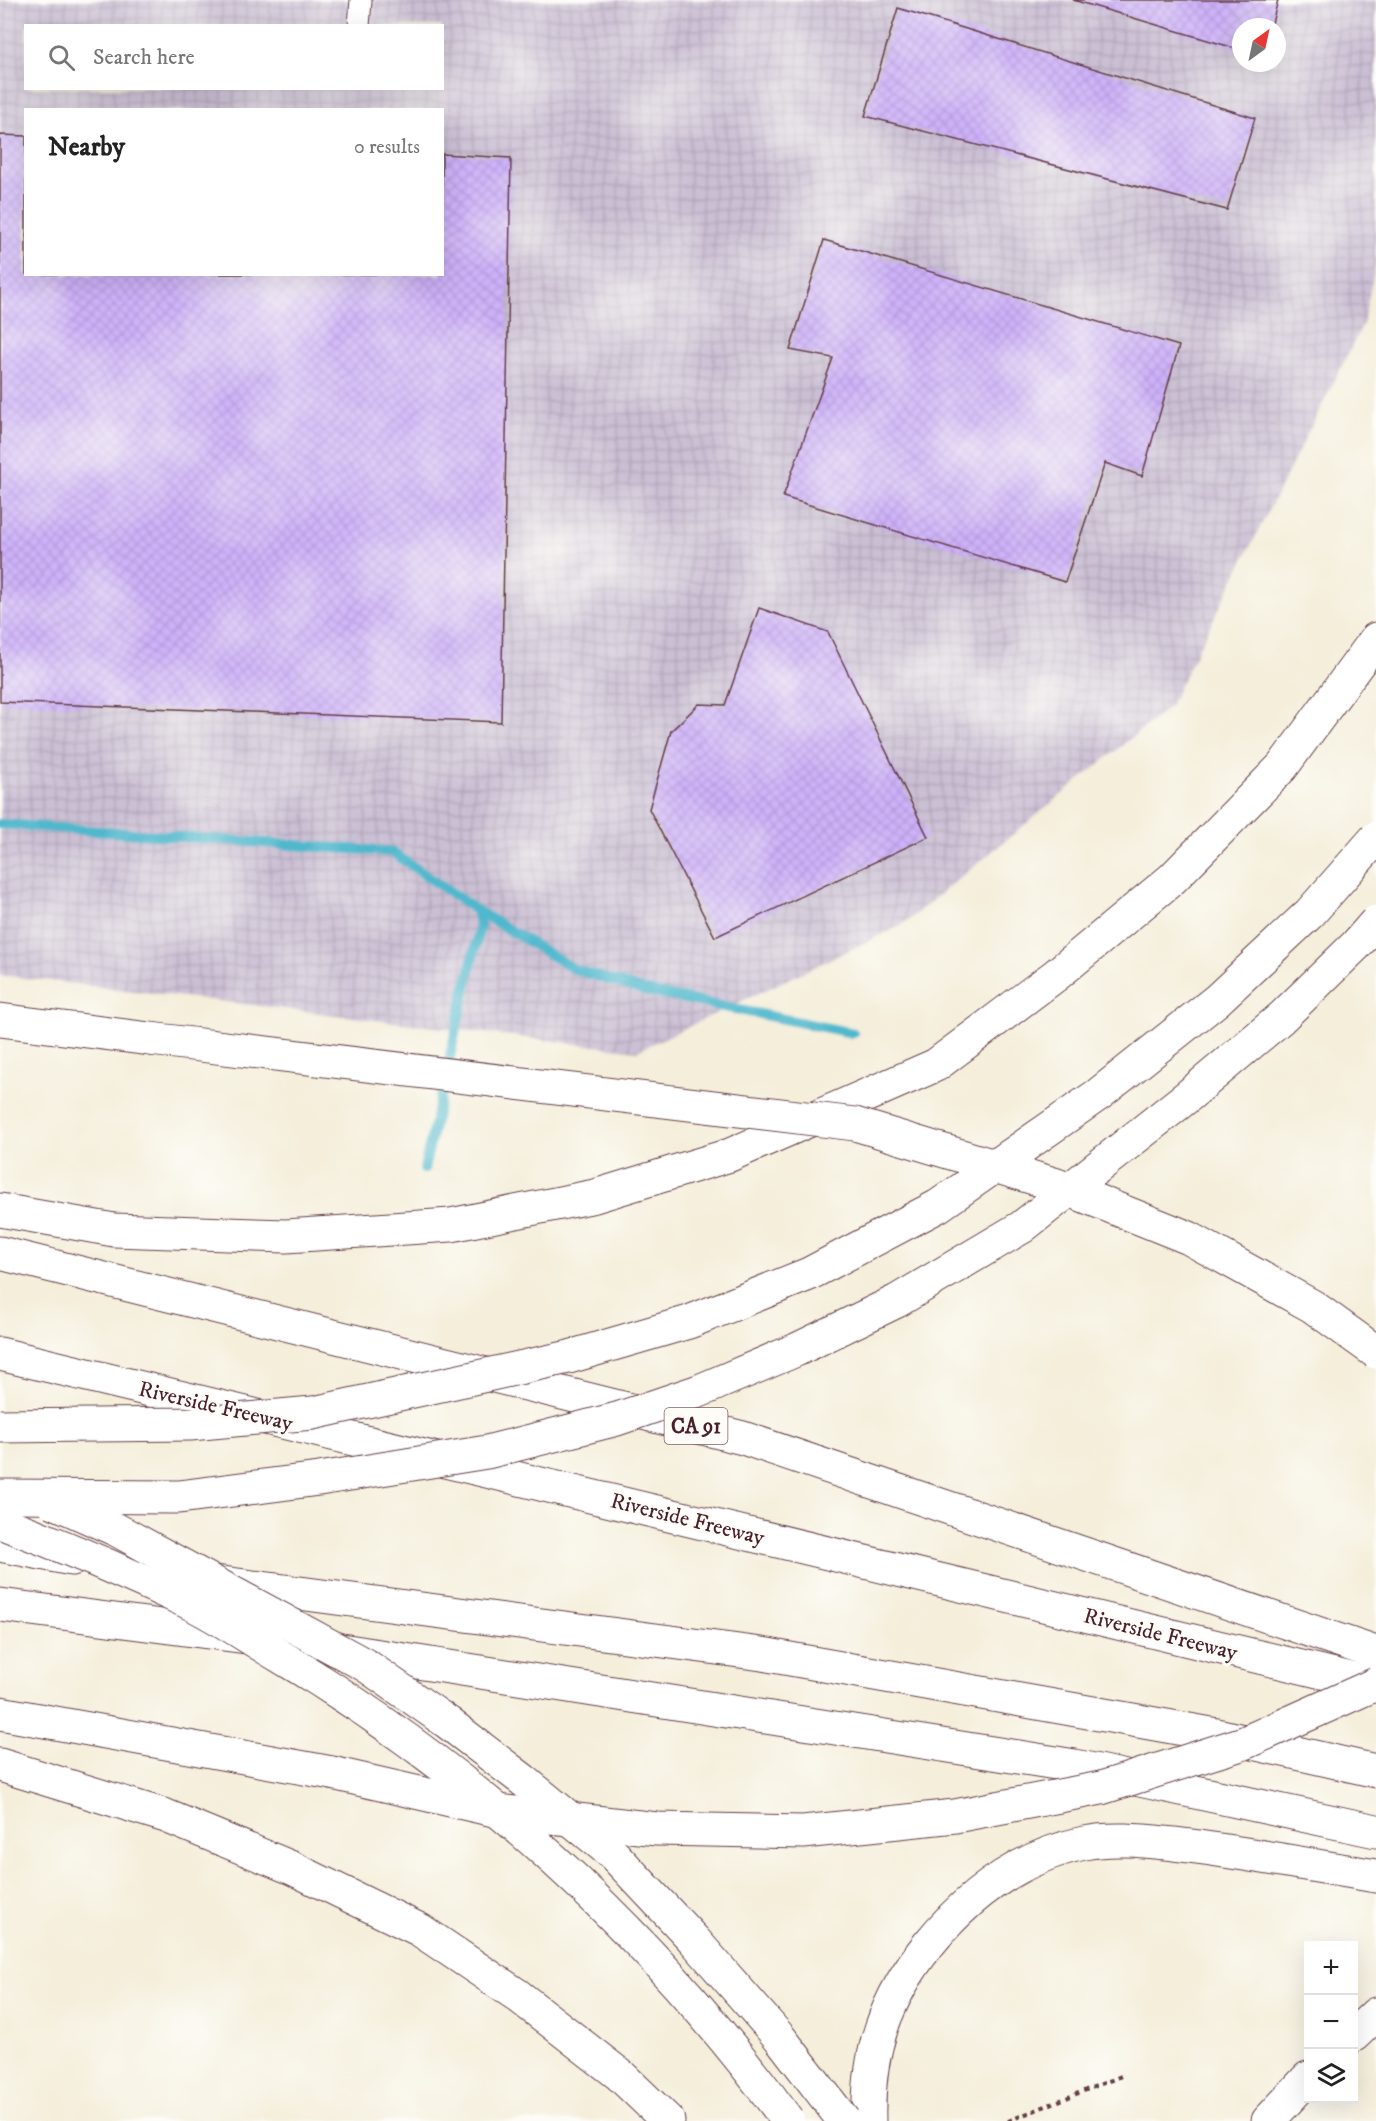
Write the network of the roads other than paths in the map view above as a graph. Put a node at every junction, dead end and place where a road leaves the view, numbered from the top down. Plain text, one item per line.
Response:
1 (361, 0) edge
2 (359, 24) edge
3 (1376, 639) edge
4 (1376, 838) edge
5 (1376, 922) edge
6 (0, 1020) edge
7 (0, 1210) edge
8 (0, 1253) edge
9 (1376, 1352) edge
10 (0, 1354) edge
11 (0, 1426) edge
12 (0, 1478) edge
13 (0, 1496) edge
14 (0, 1522) edge
15 (0, 1545) edge
16 (0, 1605) edge
17 (1376, 1653) edge
18 (1376, 1685) edge
19 (0, 1713) edge
20 (0, 1765) edge
21 (1376, 1771) edge
22 (1376, 1831) edge
23 (1376, 1876) edge
24 (1376, 2014) edge
25 (1358, 2030) edge
26 (1304, 2082) edge
27 (668, 2121) edge
28 (788, 2121) edge
29 (844, 2121) edge
30 (869, 2121) edge
31 (1268, 2121) edge

1 - 2 lane
3 - 7 highway
4 - 11 highway, bridge
5 - 13 highway, bridge
6 - 9 highway, bridge
8 - 17 highway, CA 91
10 - 18 highway, Riverside Freeway
12 - 29 highway, bridge
14 - 28 highway, bridge
15 - 21 highway
16 - 22 highway
18 - 19 highway, bridge
20 - 27 highway
23 - 30 highway
24 - 25 highway
26 - 31 highway

